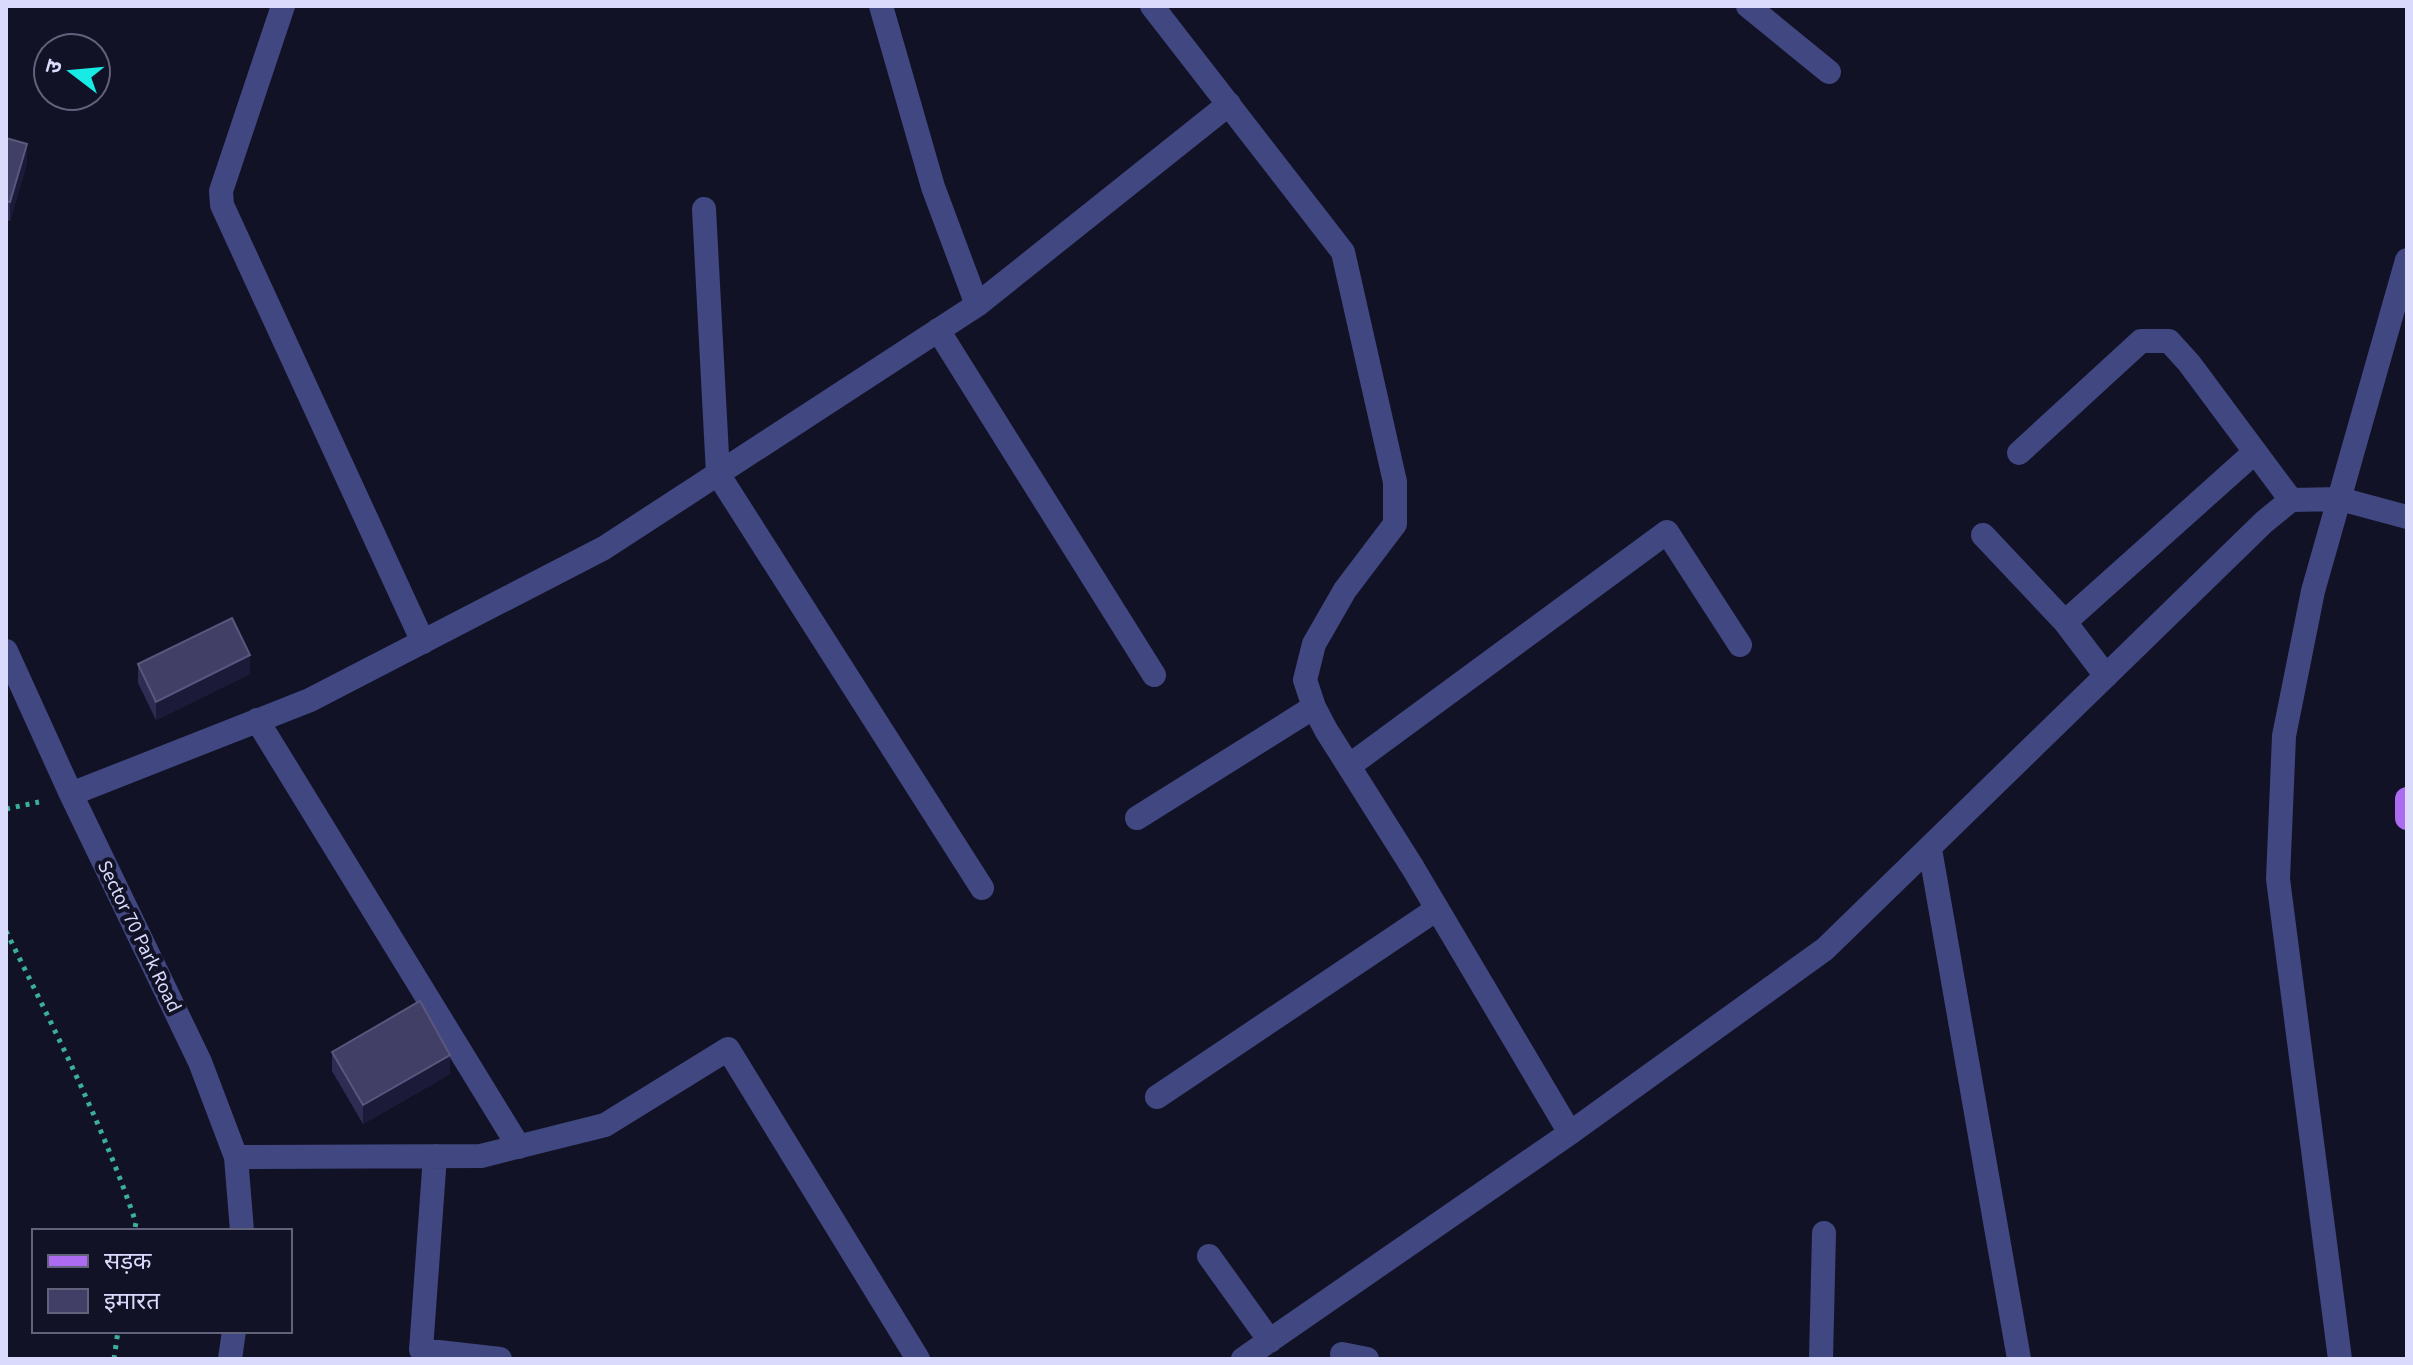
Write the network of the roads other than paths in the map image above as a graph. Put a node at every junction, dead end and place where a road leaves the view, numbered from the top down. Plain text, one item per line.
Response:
1 (283, 6) edge
2 (881, 6) edge
3 (1152, 6) edge
4 (1748, 6) edge
5 (1829, 72) dead end
6 (1229, 104) junction
7 (704, 209) dead end
8 (2407, 260) edge
9 (977, 305) junction
10 (938, 330) junction
11 (2255, 452) junction
12 (2019, 453) dead end
13 (718, 474) junction
14 (2340, 499) junction
15 (2291, 500) junction
16 (2407, 517) edge
17 (1983, 535) dead end
18 (2065, 622) junction
19 (423, 642) junction
20 (1740, 645) dead end
21 (6, 651) edge
22 (1154, 675) dead end
23 (2106, 676) junction
24 (1314, 707) junction
25 (257, 720) junction
26 (1349, 766) junction
27 (71, 794) junction
28 (2407, 799) edge
29 (1137, 818) dead end
30 (2407, 818) edge
31 (1930, 849) junction
32 (982, 888) dead end
33 (1437, 909) junction
34 (1157, 1097) dead end
35 (1570, 1133) junction
36 (519, 1147) junction
37 (435, 1156) junction
38 (236, 1157) junction
39 (242, 1229) edge
40 (1824, 1233) dead end
41 (1209, 1256) dead end
42 (234, 1333) edge
43 (1270, 1341) junction
44 (1342, 1354) dead end
45 (230, 1359) edge
46 (500, 1359) edge
47 (918, 1359) edge
48 (1243, 1359) edge
49 (1367, 1359) edge
50 (1821, 1359) edge
51 (2019, 1359) edge
52 (2340, 1359) edge

1 - 19 street
2 - 9 street
3 - 6 street
4 - 5 street
6 - 9 street
6 - 24 street
7 - 13 street
8 - 14 street
9 - 10 street
10 - 13 street
10 - 22 street
11 - 12 street
11 - 15 street
11 - 18 street
13 - 19 street
13 - 32 street
14 - 15 street
14 - 16 street
14 - 52 street
15 - 23 street
17 - 18 street
18 - 23 street
19 - 25 street
20 - 26 street
21 - 27 street, Sector 70 Park Road
23 - 31 street
24 - 26 street
24 - 29 street
25 - 27 street
25 - 36 street
26 - 33 street
27 - 38 street, Sector 70 Park Road
28 - 30 main road
31 - 35 street
31 - 51 street
33 - 34 street
33 - 35 street
35 - 43 street
36 - 37 street
36 - 47 street
37 - 38 street
37 - 46 street
38 - 39 street, Sector 70 Park Road
40 - 50 street
41 - 43 street
42 - 45 street
43 - 48 street
44 - 49 street

